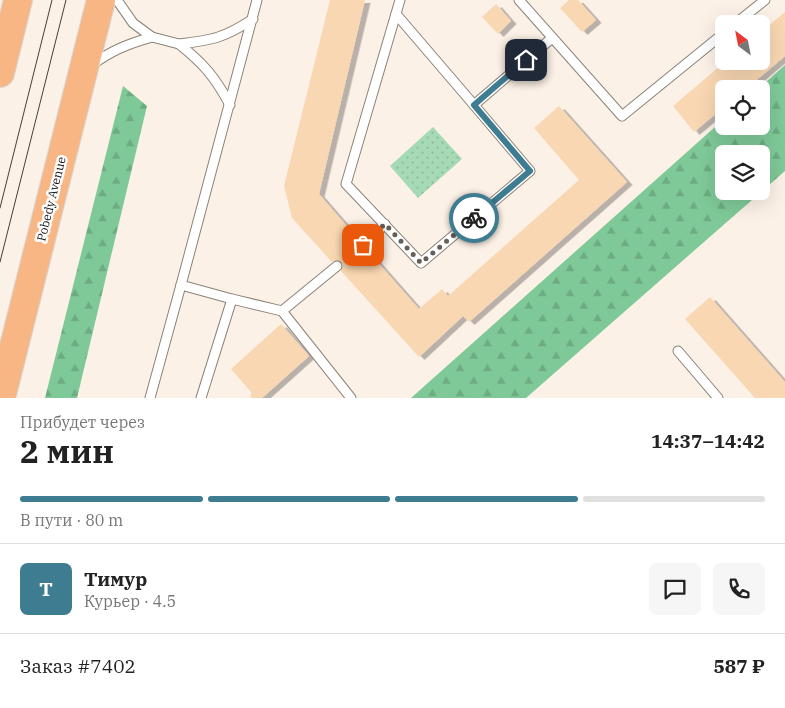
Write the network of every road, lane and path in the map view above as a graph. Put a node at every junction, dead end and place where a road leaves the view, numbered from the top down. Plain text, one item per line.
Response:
1 (18, 0) edge
2 (102, 0) edge
3 (116, 0) edge
4 (257, 0) edge
5 (400, 0) edge
6 (519, 0) edge
7 (764, 0) edge
8 (396, 14) junction
9 (746, 15) edge
10 (253, 18) junction
11 (152, 38) junction
12 (552, 38) junction
13 (715, 40) edge
14 (179, 44) junction
15 (84, 71) junction
16 (0, 73) edge
17 (230, 104) junction
18 (474, 105) junction
19 (385, 224) junction
20 (363, 245) dead end
21 (337, 266) dead end
22 (181, 285) junction
23 (232, 299) junction
24 (282, 311) junction
25 (678, 351) dead end
26 (1, 398) edge
27 (150, 398) edge
28 (201, 398) edge
29 (351, 398) edge
30 (718, 398) edge

1 - 16 main road
2 - 15 main road, Pobedy Avenue
3 - 11 lane
4 - 10 lane
5 - 8 lane
6 - 12 lane
7 - 9 lane
8 - 18 lane
8 - 19 lane
10 - 14 lane
10 - 17 lane
11 - 14 lane
11 - 15 lane
12 - 13 lane
12 - 18 lane
14 - 17 lane
15 - 26 main road, Pobedy Avenue
17 - 22 lane
18 - 19 lane
19 - 20 lane
21 - 24 lane
22 - 23 lane
22 - 27 lane
23 - 24 lane
23 - 28 lane
24 - 29 lane
25 - 30 lane

